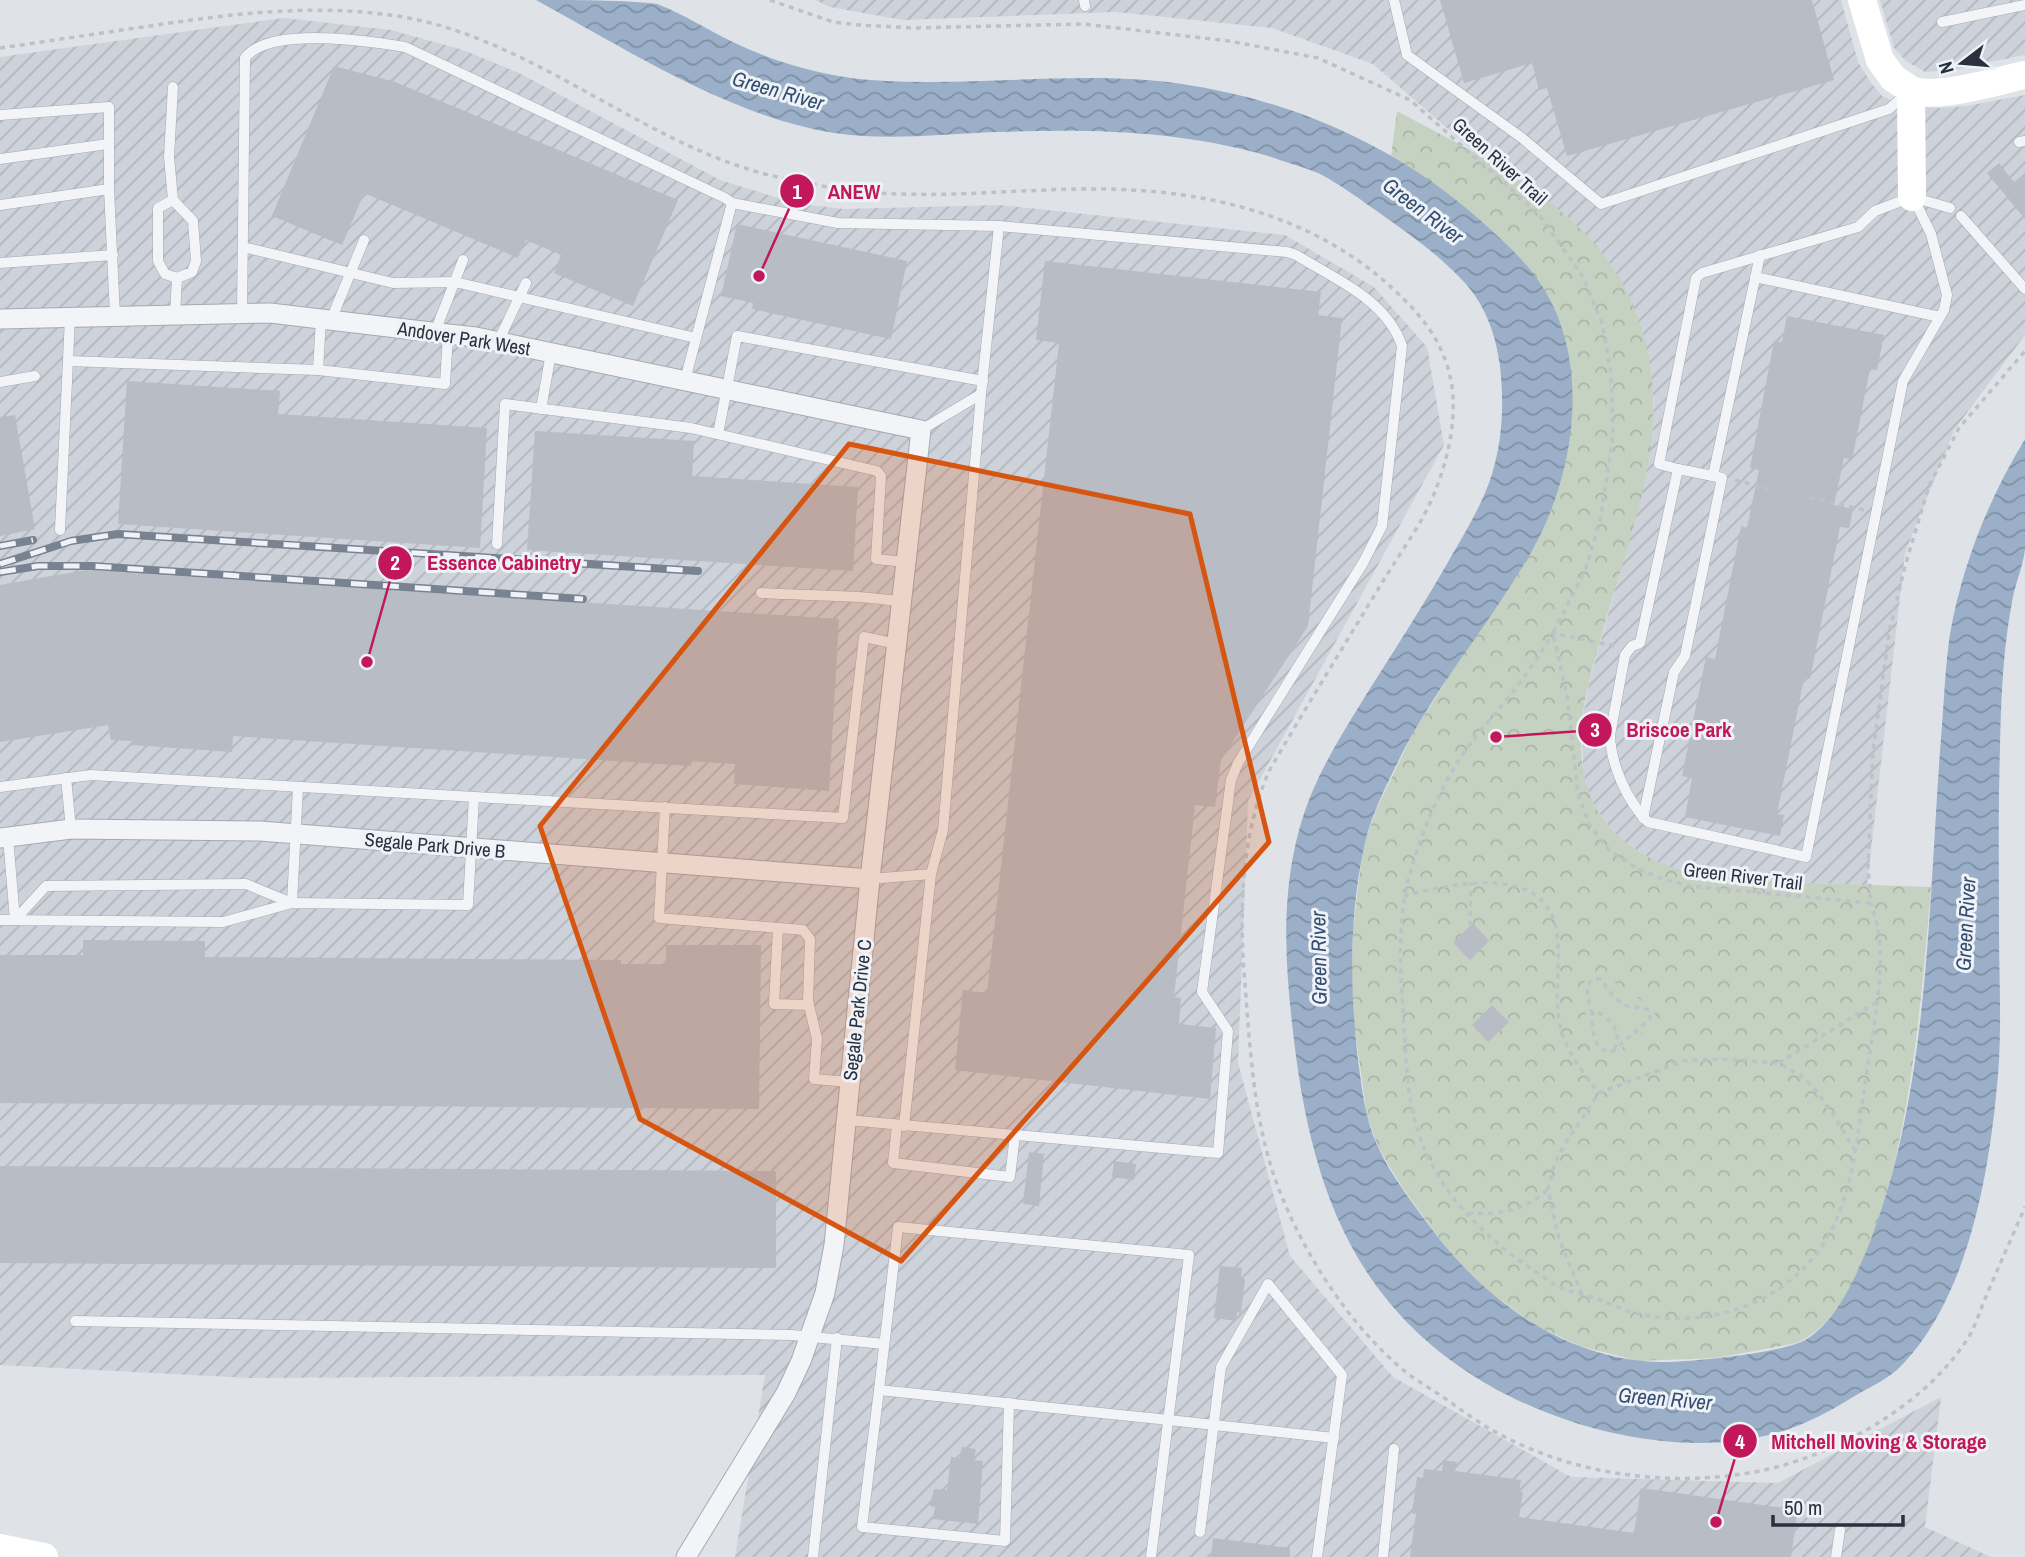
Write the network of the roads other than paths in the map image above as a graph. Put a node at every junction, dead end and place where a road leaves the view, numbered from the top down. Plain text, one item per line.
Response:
1 (1394, 0) edge
2 (1862, 0) edge
3 (2025, 5) edge
4 (1942, 22) dead end
5 (2025, 75) edge
6 (173, 87) dead end
7 (1911, 90) junction
8 (0, 115) edge
9 (108, 144) junction
10 (0, 159) edge
11 (109, 189) junction
12 (1912, 197) junction
13 (173, 200) junction
14 (732, 203) junction
15 (0, 205) edge
16 (1950, 208) dead end
17 (1961, 216) dead end
18 (999, 226) junction
19 (364, 240) dead end
20 (243, 247) junction
21 (113, 255) junction
22 (1760, 255) junction
23 (463, 260) dead end
24 (0, 263) edge
25 (350, 273) junction
26 (1755, 277) junction
27 (177, 278) junction
28 (455, 282) junction
29 (526, 283) dead end
30 (2025, 289) edge
31 (520, 296) junction
32 (242, 313) junction
33 (176, 315) junction
34 (115, 316) junction
35 (70, 317) junction
36 (1940, 317) junction
37 (0, 319) edge
38 (326, 319) junction
39 (442, 333) junction
40 (696, 338) junction
41 (498, 342) junction
42 (551, 353) junction
43 (68, 360) junction
44 (318, 370) junction
45 (35, 376) dead end
46 (685, 380) junction
47 (983, 381) junction
48 (0, 382) edge
49 (727, 389) junction
50 (981, 394) junction
51 (541, 409) junction
52 (921, 430) junction
53 (718, 434) junction
54 (1678, 469) junction
55 (1713, 475) junction
56 (60, 530) dead end
57 (497, 544) dead end
58 (906, 562) junction
59 (761, 593) dead end
60 (902, 602) junction
61 (897, 643) junction
62 (66, 778) junction
63 (298, 786) junction
64 (0, 787) edge
65 (474, 797) junction
66 (665, 807) junction
67 (1643, 818) junction
68 (71, 828) junction
69 (295, 834) junction
70 (4, 838) edge
71 (471, 848) junction
72 (663, 863) junction
73 (931, 874) junction
74 (870, 879) junction
75 (292, 903) junction
76 (0, 920) edge
77 (15, 920) junction
78 (778, 928) junction
79 (809, 1005) junction
80 (850, 1082) junction
81 (847, 1120) junction
82 (901, 1125) junction
83 (1015, 1135) junction
84 (75, 1321) dead end
85 (810, 1335) junction
86 (837, 1338) junction
87 (884, 1344) junction
88 (879, 1390) junction
89 (1009, 1403) junction
90 (1168, 1420) junction
91 (1214, 1425) junction
92 (1334, 1438) junction
93 (1394, 1449) dead end
94 (1840, 1530) dead end
95 (1200, 1532) dead end
96 (0, 1548) edge
97 (44, 1557) edge
98 (686, 1557) edge
99 (813, 1557) edge
100 (1152, 1557) edge
101 (1317, 1557) edge
102 (1383, 1557) edge
103 (1836, 1557) edge

1 - 7 lane
2 - 7 street
3 - 4 lane
5 - 7 street
6 - 13 lane
7 - 12 street
8 - 9 lane
9 - 10 lane
9 - 11 lane
11 - 15 lane
11 - 21 lane
12 - 16 lane
12 - 22 lane
12 - 36 lane
13 - 27 lane
13 - 27 lane
14 - 18 lane
14 - 20 lane
14 - 40 lane
17 - 30 lane
18 - 47 lane
18 - 83 lane
19 - 25 lane
20 - 25 lane
20 - 32 lane
21 - 24 lane
21 - 34 lane
22 - 26 lane
22 - 54 lane
23 - 28 lane
25 - 28 lane
25 - 38 lane
26 - 36 lane
26 - 55 lane
27 - 33 lane
28 - 31 lane
28 - 39 lane
29 - 31 lane
31 - 40 lane
31 - 41 lane
32 - 33 street, Andover Park West
32 - 38 street, Andover Park West
33 - 34 street, Andover Park West
34 - 35 street, Andover Park West
35 - 37 street, Andover Park West
35 - 43 lane
36 - 67 lane
38 - 39 street, Andover Park West
38 - 44 lane
39 - 41 street, Andover Park West
39 - 44 lane
40 - 46 lane
41 - 42 street, Andover Park West
42 - 46 street, Andover Park West
42 - 51 lane
43 - 44 lane
43 - 56 lane
45 - 48 lane
46 - 49 street, Andover Park West
47 - 49 lane
47 - 50 lane
49 - 52 street, Andover Park West
49 - 53 lane
50 - 52 lane
50 - 73 lane
51 - 53 lane
51 - 57 lane
52 - 58 street, Segale Park Drive C
53 - 58 lane
54 - 55 lane
54 - 67 lane
55 - 67 lane
58 - 60 street, Segale Park Drive C
59 - 60 lane
60 - 61 street, Segale Park Drive C
61 - 66 lane
61 - 74 street, Segale Park Drive C
62 - 63 lane
62 - 64 lane
62 - 68 lane
63 - 65 lane
63 - 69 lane
65 - 66 lane
65 - 71 lane
66 - 72 lane
68 - 69 street, Segale Park Drive B
68 - 70 street, Segale Park Drive B
69 - 71 street, Segale Park Drive B
69 - 75 lane
70 - 77 lane
71 - 72 street, Segale Park Drive B
71 - 75 lane
72 - 74 street, Segale Park Drive B
72 - 78 lane
73 - 74 lane
73 - 82 lane
74 - 80 street, Segale Park Drive C
75 - 77 lane
75 - 77 lane
76 - 77 lane
78 - 79 lane
78 - 79 lane
79 - 80 lane
80 - 81 street, Segale Park Drive C
81 - 82 lane
81 - 85 street, Segale Park Drive C
82 - 83 lane
82 - 83 lane
84 - 85 lane
85 - 86 lane
85 - 98 street, Segale Park Drive C
86 - 87 lane
86 - 99 lane
87 - 88 lane
87 - 90 lane
88 - 89 lane
88 - 89 lane
89 - 90 lane
90 - 91 lane
90 - 100 lane
91 - 92 lane
91 - 92 lane
91 - 95 lane
92 - 101 lane
93 - 102 lane
94 - 103 lane
96 - 97 street

